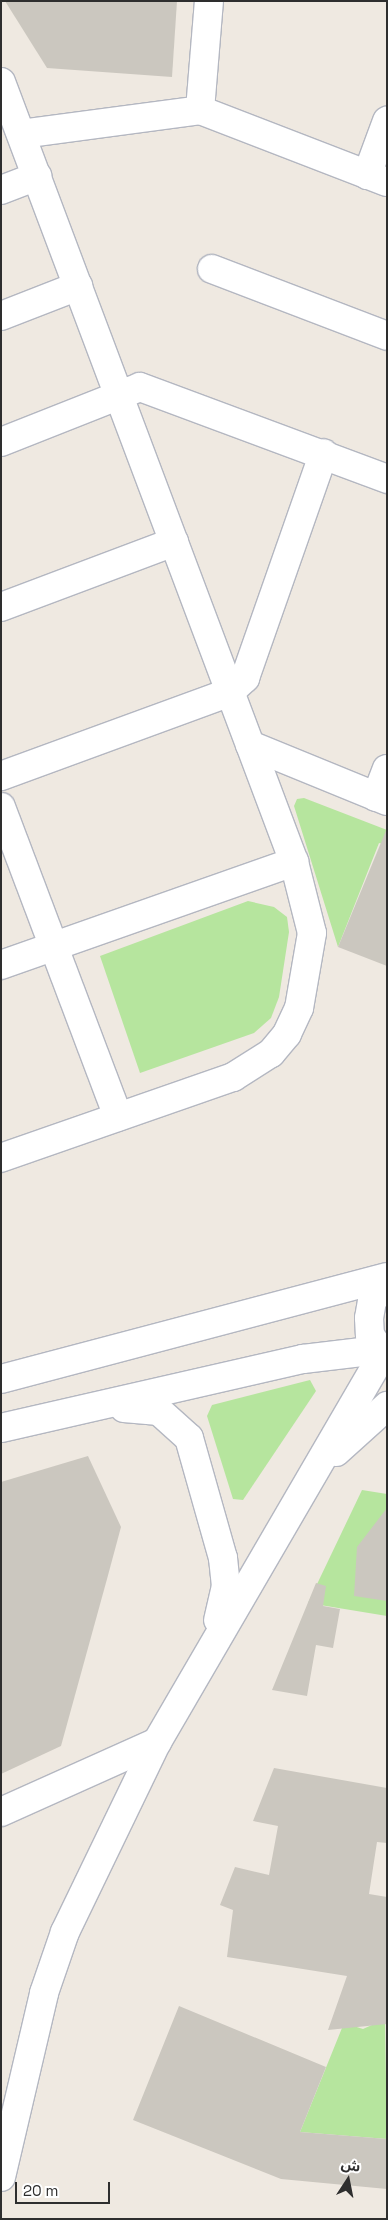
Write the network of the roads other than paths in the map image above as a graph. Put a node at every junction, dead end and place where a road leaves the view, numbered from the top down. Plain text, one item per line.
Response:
1 (209, 1) edge
2 (1, 82) edge
3 (200, 110) junction
4 (387, 121) edge
5 (21, 134) junction
6 (37, 176) junction
7 (377, 178) edge
8 (1, 190) edge
9 (212, 269) dead end
10 (78, 286) junction
11 (1, 316) edge
12 (387, 336) edge
13 (119, 397) junction
14 (1, 442) edge
15 (324, 454) junction
16 (387, 479) edge
17 (174, 542) junction
18 (1, 607) edge
19 (230, 692) junction
20 (250, 745) junction
21 (387, 769) edge
22 (1, 776) edge
23 (382, 799) edge
24 (1, 807) edge
25 (294, 862) junction
26 (53, 946) junction
27 (1, 965) edge
28 (118, 1117) junction
29 (1, 1158) edge
30 (387, 1277) edge
31 (387, 1281) edge
32 (382, 1354) edge
33 (1, 1379) edge
34 (387, 1406) edge
35 (55, 1416) junction
36 (1, 1428) edge
37 (318, 1469) junction
38 (208, 1650) junction
39 (157, 1742) junction
40 (1, 1812) edge
41 (2, 2173) edge

1 - 3 street
2 - 5 street
3 - 5 street
3 - 7 street
4 - 7 street
5 - 6 street
6 - 8 street
6 - 10 street
9 - 12 street
10 - 11 street
10 - 13 street
13 - 14 street
13 - 15 street
13 - 17 street
15 - 16 street
15 - 19 street
17 - 18 street
17 - 19 street
19 - 20 street
19 - 22 street
20 - 23 street
20 - 25 street
21 - 23 street
24 - 26 street
25 - 26 street
25 - 28 street
26 - 27 street
26 - 28 street
28 - 29 street
30 - 33 street
31 - 32 street
32 - 35 street
32 - 37 street
34 - 37 street
35 - 36 street
35 - 38 street
37 - 38 street
38 - 39 street
39 - 40 street
39 - 41 street

